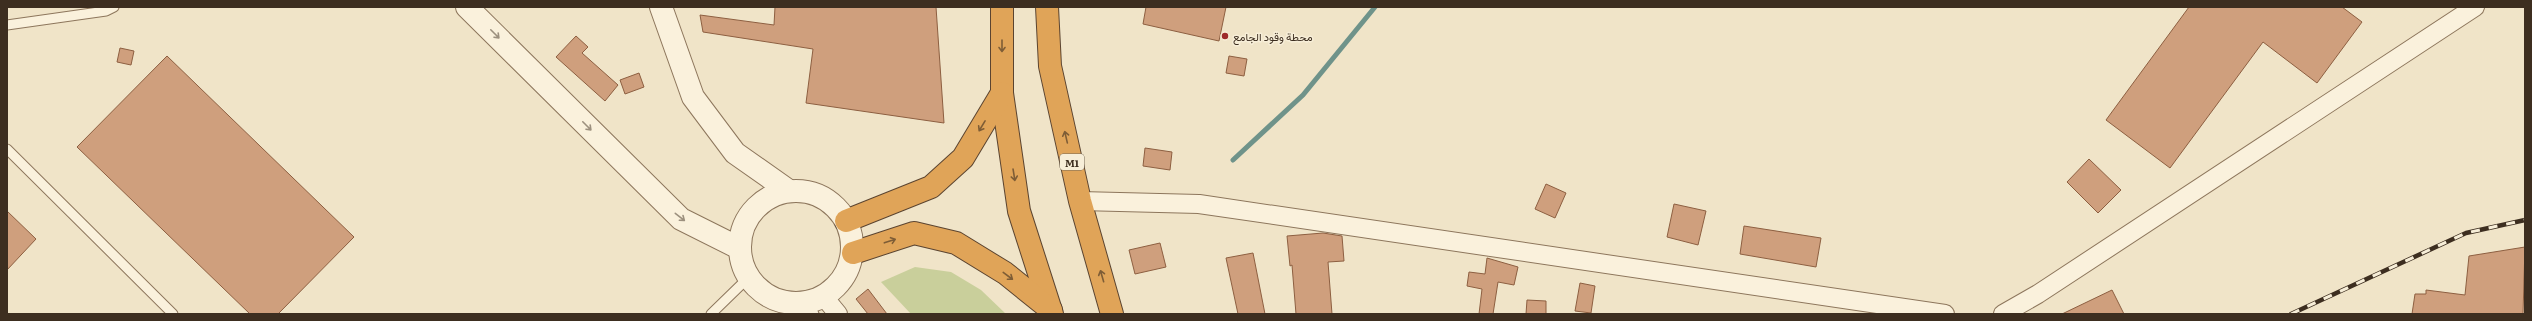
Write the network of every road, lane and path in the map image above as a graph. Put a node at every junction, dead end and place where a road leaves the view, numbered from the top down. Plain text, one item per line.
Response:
1 (114, 7) edge
2 (467, 7) edge
3 (661, 7) edge
4 (1002, 7) edge
5 (1047, 7) edge
6 (2475, 7) edge
7 (7, 25) edge
8 (1002, 93) junction
9 (7, 149) edge
10 (789, 191) junction
11 (1080, 201) junction
12 (846, 221) junction
13 (740, 248) junction
14 (853, 253) junction
15 (748, 278) junction
16 (806, 306) edge
17 (1052, 312) edge
18 (173, 314) edge
19 (710, 314) edge
20 (838, 314) edge
21 (1112, 314) edge
22 (1945, 314) edge
23 (2003, 314) edge

1 - 7 lane
2 -> 13 street
3 - 10 street
4 -> 8 highway
11 -> 5 highway, M1
6 - 23 street
8 -> 12 highway
8 -> 17 highway
9 - 18 lane
10 - 12 street
10 - 13 street
21 -> 11 highway, M1
11 - 22 street
12 - 14 street
13 - 15 street
14 - 16 street
14 -> 17 highway
15 - 16 street
15 - 19 lane
16 - 20 street

